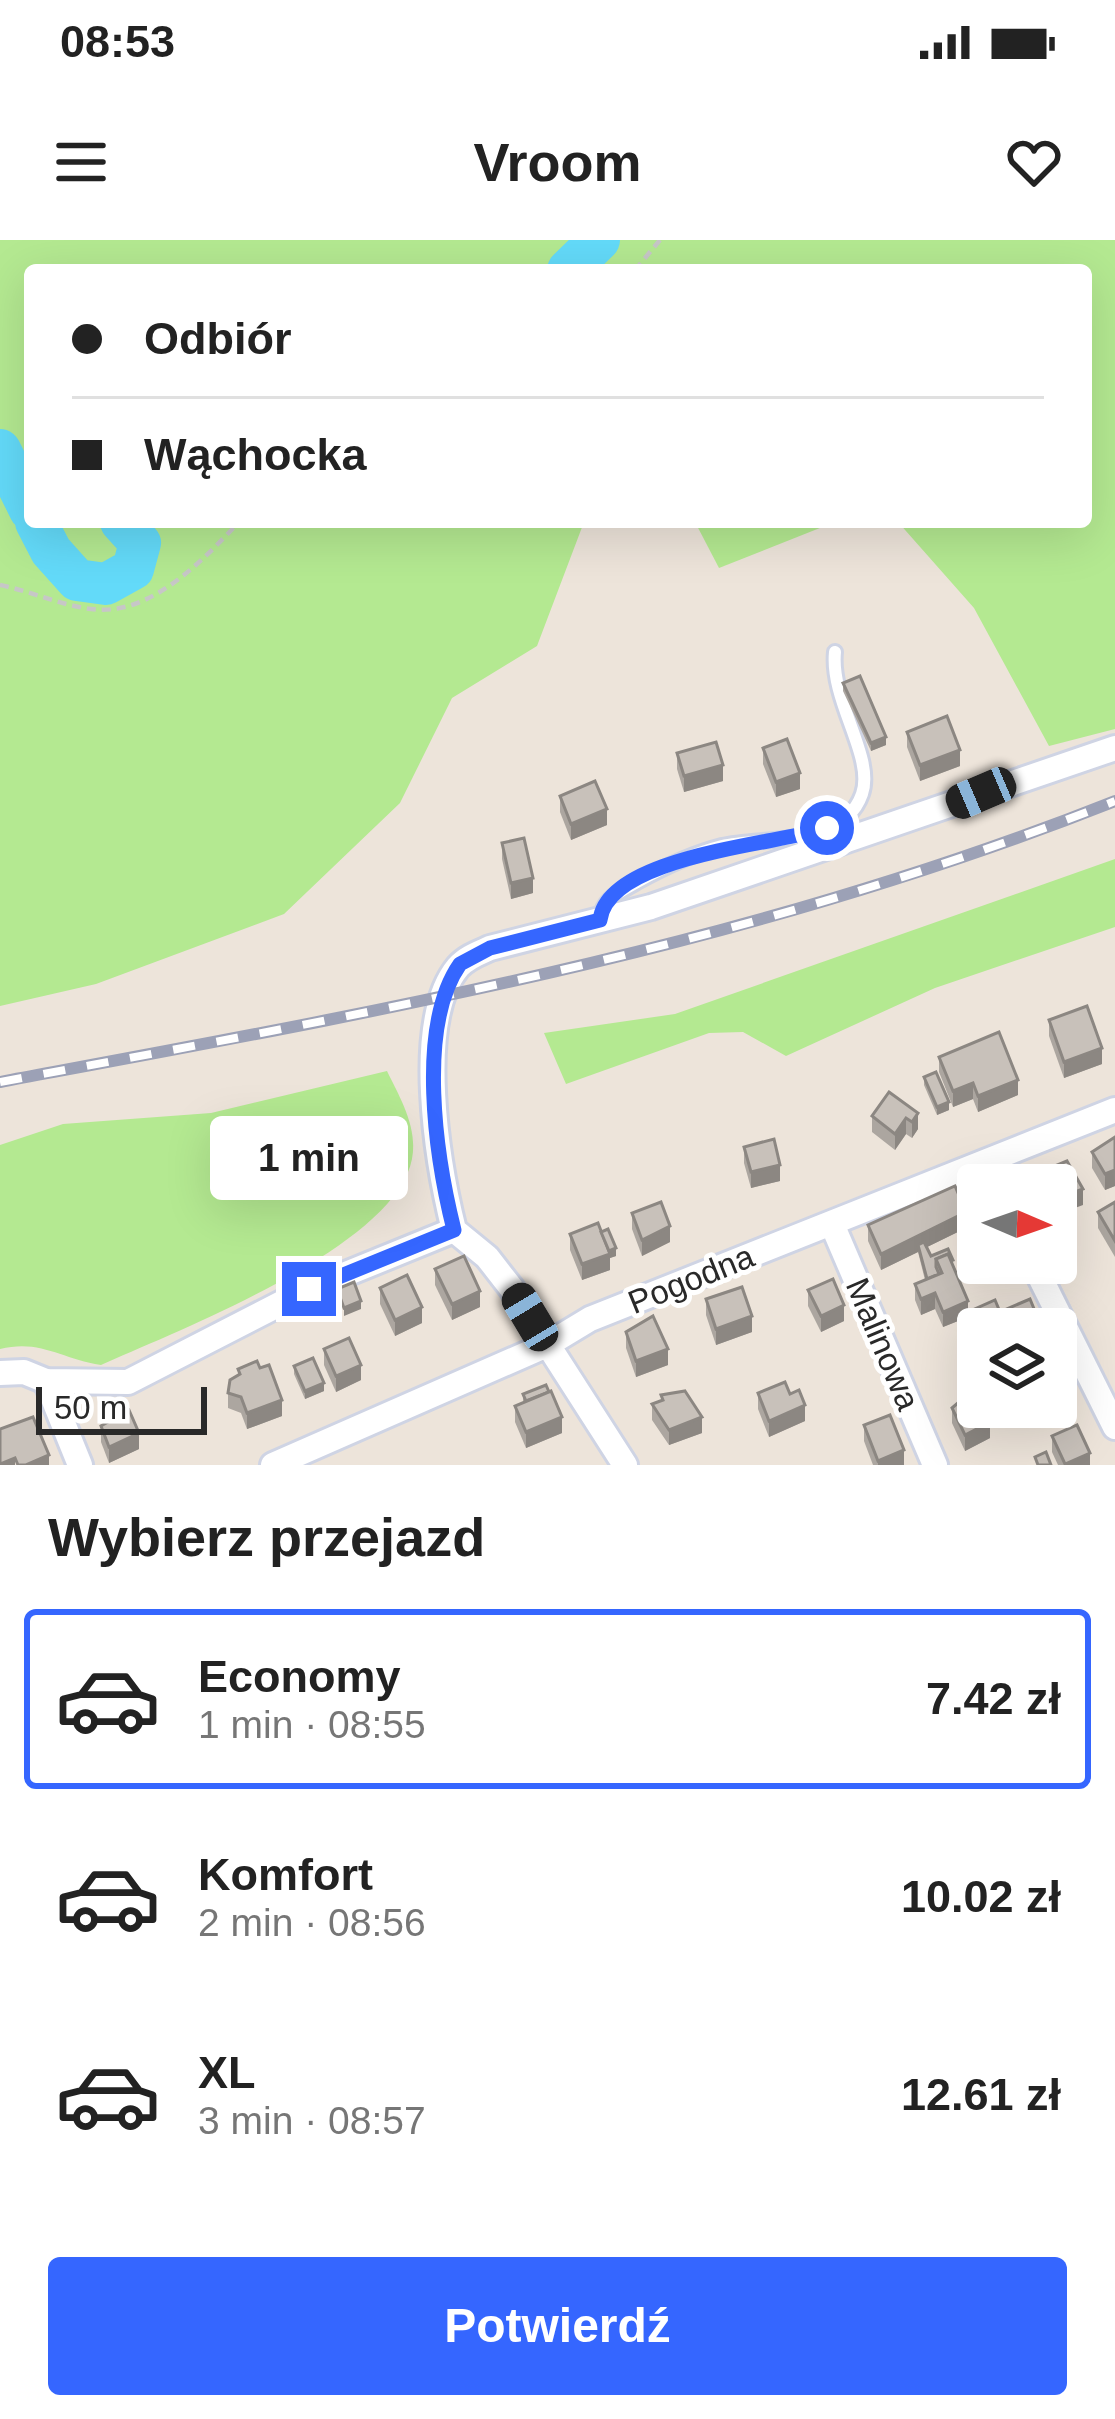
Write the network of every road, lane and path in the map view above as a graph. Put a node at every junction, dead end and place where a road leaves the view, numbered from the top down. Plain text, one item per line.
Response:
1 (660, 240) edge
2 (640, 264) edge
3 (232, 528) edge
4 (0, 585) edge
5 (835, 652) dead end
6 (1115, 748) edge
7 (848, 815) junction
8 (855, 841) junction
9 (600, 920) junction
10 (1115, 1110) edge
11 (1009, 1164) edge
12 (957, 1184) edge
13 (832, 1223) junction
14 (454, 1230) junction
15 (1044, 1284) edge
16 (547, 1346) junction
17 (0, 1373) edge
18 (46, 1381) junction
19 (1115, 1427) edge
20 (80, 1465) edge
21 (273, 1465) edge
22 (625, 1465) edge
23 (935, 1465) edge

1 - 2 path
3 - 4 path
5 - 7 lane
6 - 8 street
7 - 8 lane
7 - 9 lane
8 - 9 street
9 - 14 street
10 - 11 street, Pogodna
12 - 13 street, Pogodna
13 - 16 street, Pogodna
13 - 23 street, Malinowa
14 - 16 street
14 - 18 street
15 - 19 street
16 - 21 street, Pogodna
16 - 22 street
17 - 18 street
18 - 20 street

